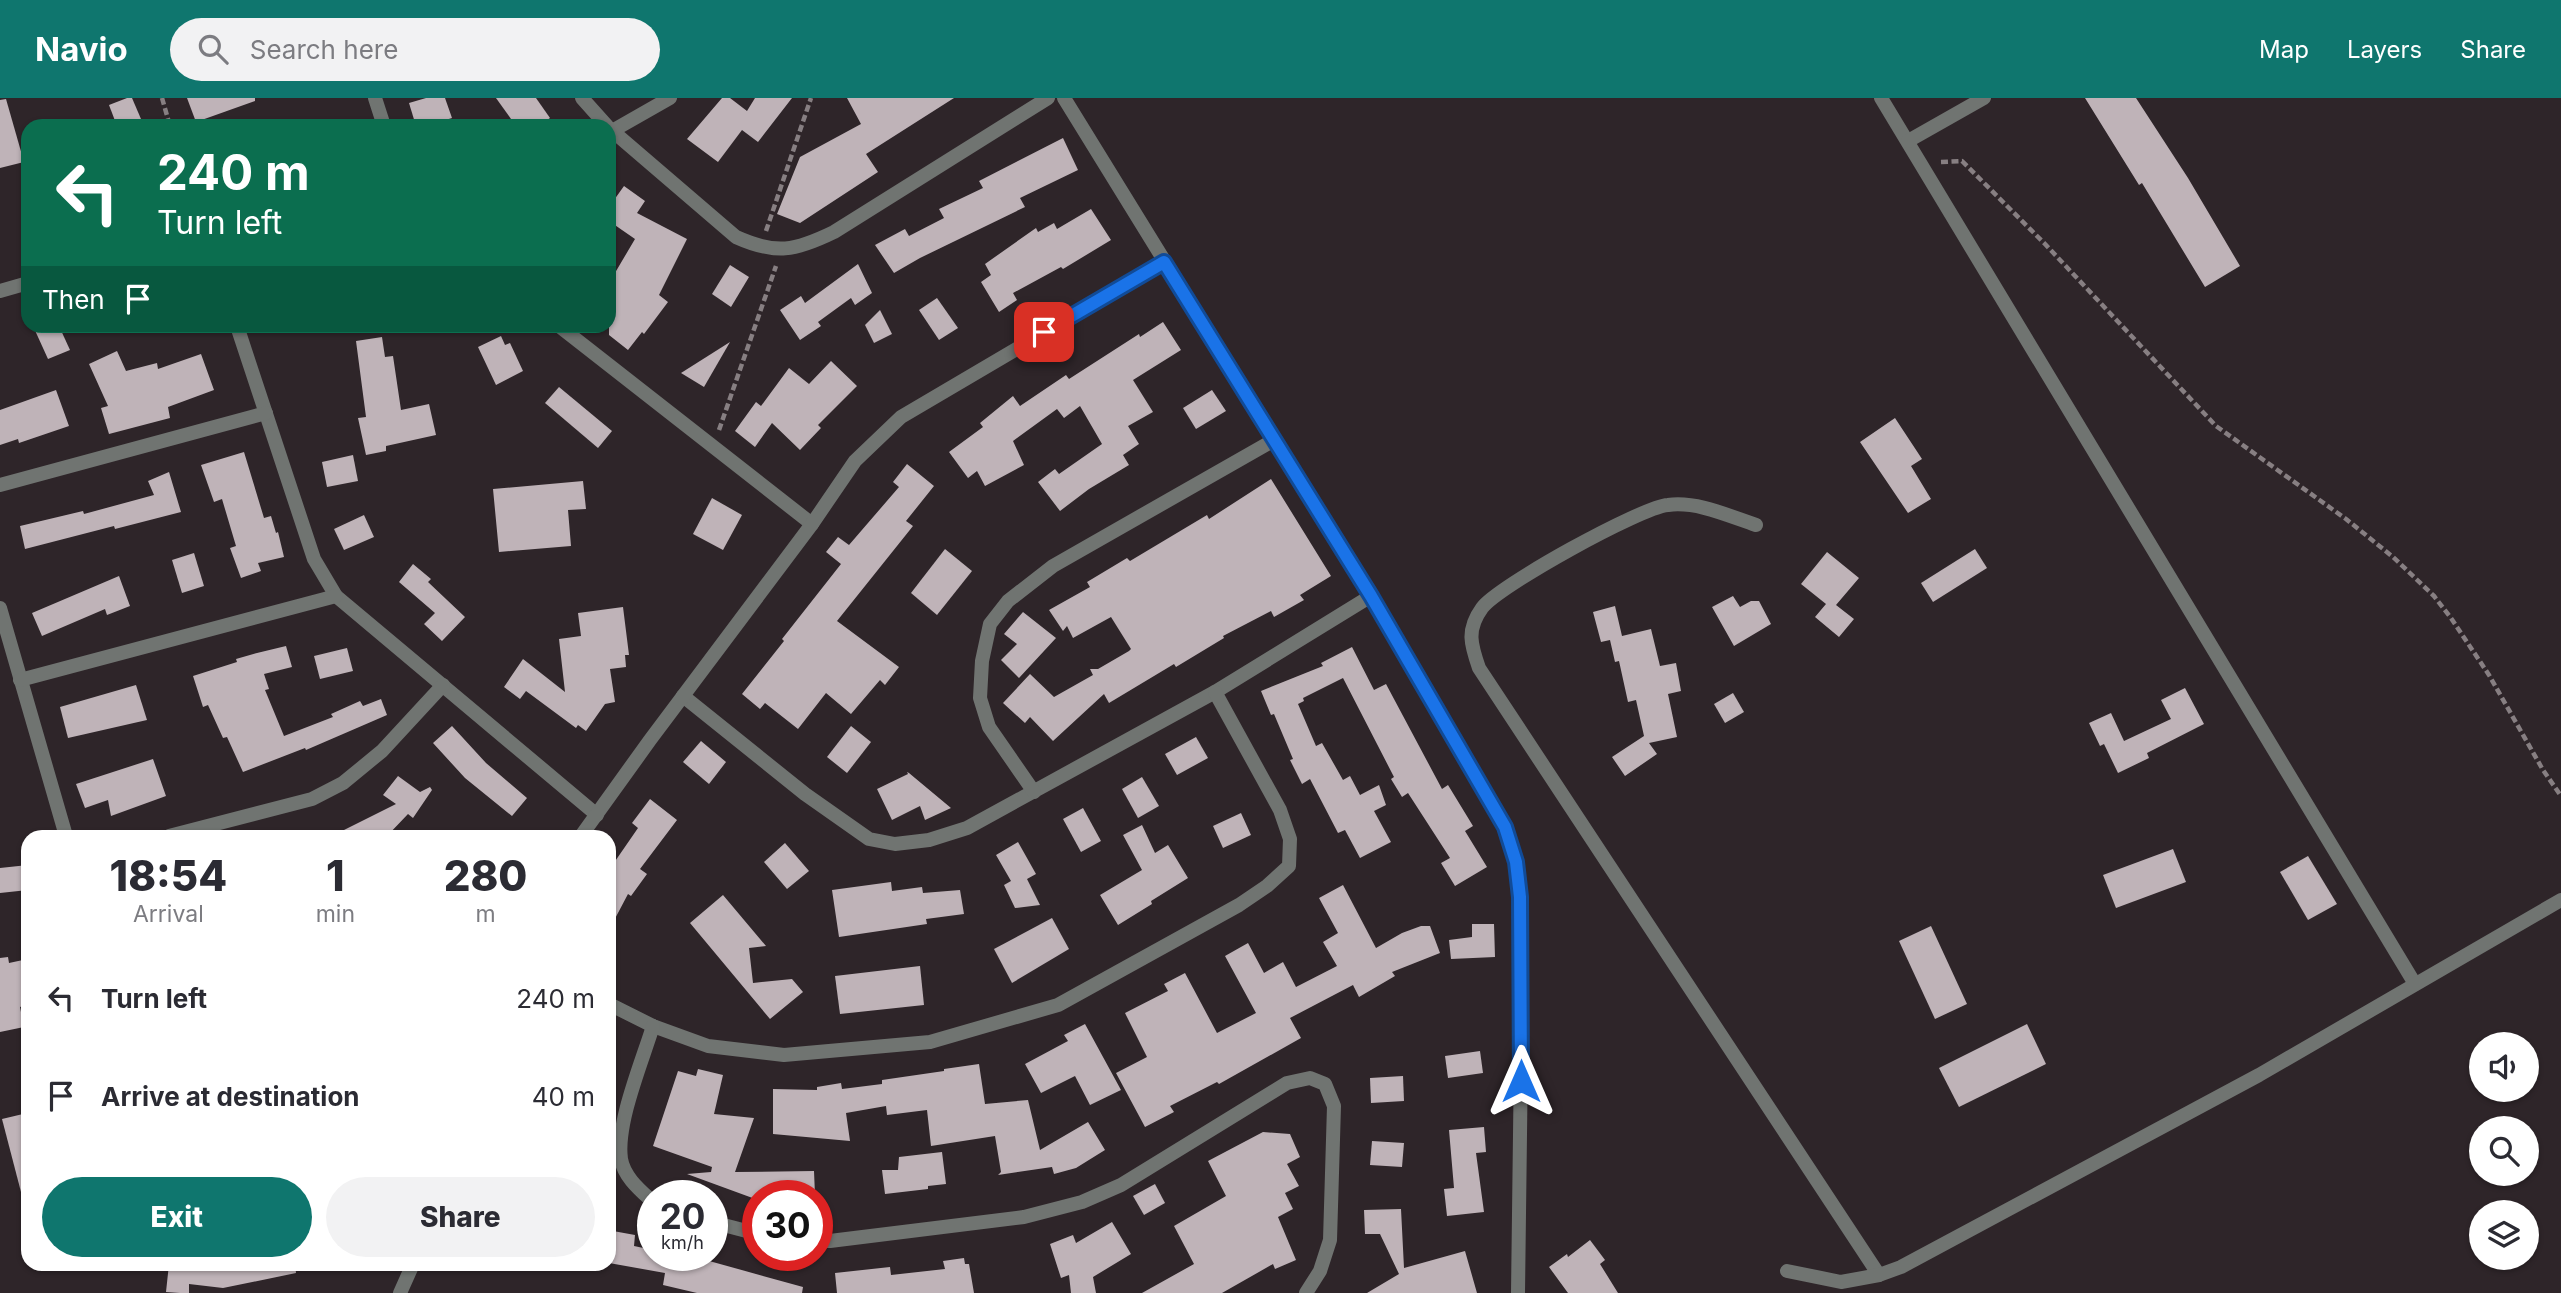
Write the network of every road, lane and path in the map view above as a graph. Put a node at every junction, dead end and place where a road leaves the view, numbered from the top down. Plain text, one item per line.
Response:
1 (162, 98) edge
2 (375, 98) edge
3 (582, 98) edge
4 (670, 98) edge
5 (811, 98) edge
6 (1048, 98) edge
7 (1064, 98) edge
8 (1881, 98) edge
9 (1984, 98) edge
10 (168, 119) edge
11 (382, 119) edge
12 (600, 119) edge
13 (616, 125) edge
14 (616, 135) edge
15 (1908, 141) junction
16 (1921, 163) junction
17 (760, 248) junction
18 (782, 249) junction
19 (1164, 262) junction
20 (21, 286) edge
21 (0, 291) edge
22 (239, 333) edge
23 (568, 333) edge
24 (266, 413) junction
25 (1274, 440) junction
26 (713, 446) junction
27 (0, 485) edge
28 (812, 524) junction
29 (1756, 525) dead end
30 (336, 596) junction
31 (1371, 596) junction
32 (0, 608) edge
33 (20, 680) junction
34 (443, 685) junction
35 (1215, 692) junction
36 (683, 696) junction
37 (1034, 792) junction
38 (2561, 796) edge
39 (597, 815) junction
40 (64, 830) edge
41 (192, 830) edge
42 (586, 830) edge
43 (2561, 900) edge
44 (2415, 984) junction
45 (616, 1008) edge
46 (653, 1026) junction
47 (637, 1188) edge
48 (833, 1241) edge
49 (409, 1271) edge
50 (1787, 1271) dead end
51 (1879, 1275) junction
52 (400, 1293) edge
53 (1306, 1293) edge
54 (1518, 1293) edge

1 - 10 path
2 - 11 street
3 - 12 street
4 - 13 street
5 - 17 path
6 - 18 street
7 - 19 street
8 - 15 street
9 - 15 street
14 - 17 street
15 - 16 street
16 - 38 path
16 - 44 street
17 - 18 street
18 - 26 path
19 - 25 street
19 - 28 street
20 - 21 street
22 - 24 street
23 - 26 street
24 - 27 street
24 - 30 street
25 - 31 street
25 - 37 street
26 - 28 street
28 - 36 street
29 - 51 street
30 - 33 street
30 - 34 street
31 - 35 street
31 - 54 street
32 - 33 street
33 - 40 street
34 - 39 street
34 - 41 street
35 - 37 street
35 - 46 street
36 - 37 street
36 - 39 street
39 - 42 street
43 - 44 street
44 - 51 street
45 - 46 street
46 - 47 street
48 - 53 street
49 - 52 street
50 - 51 street

